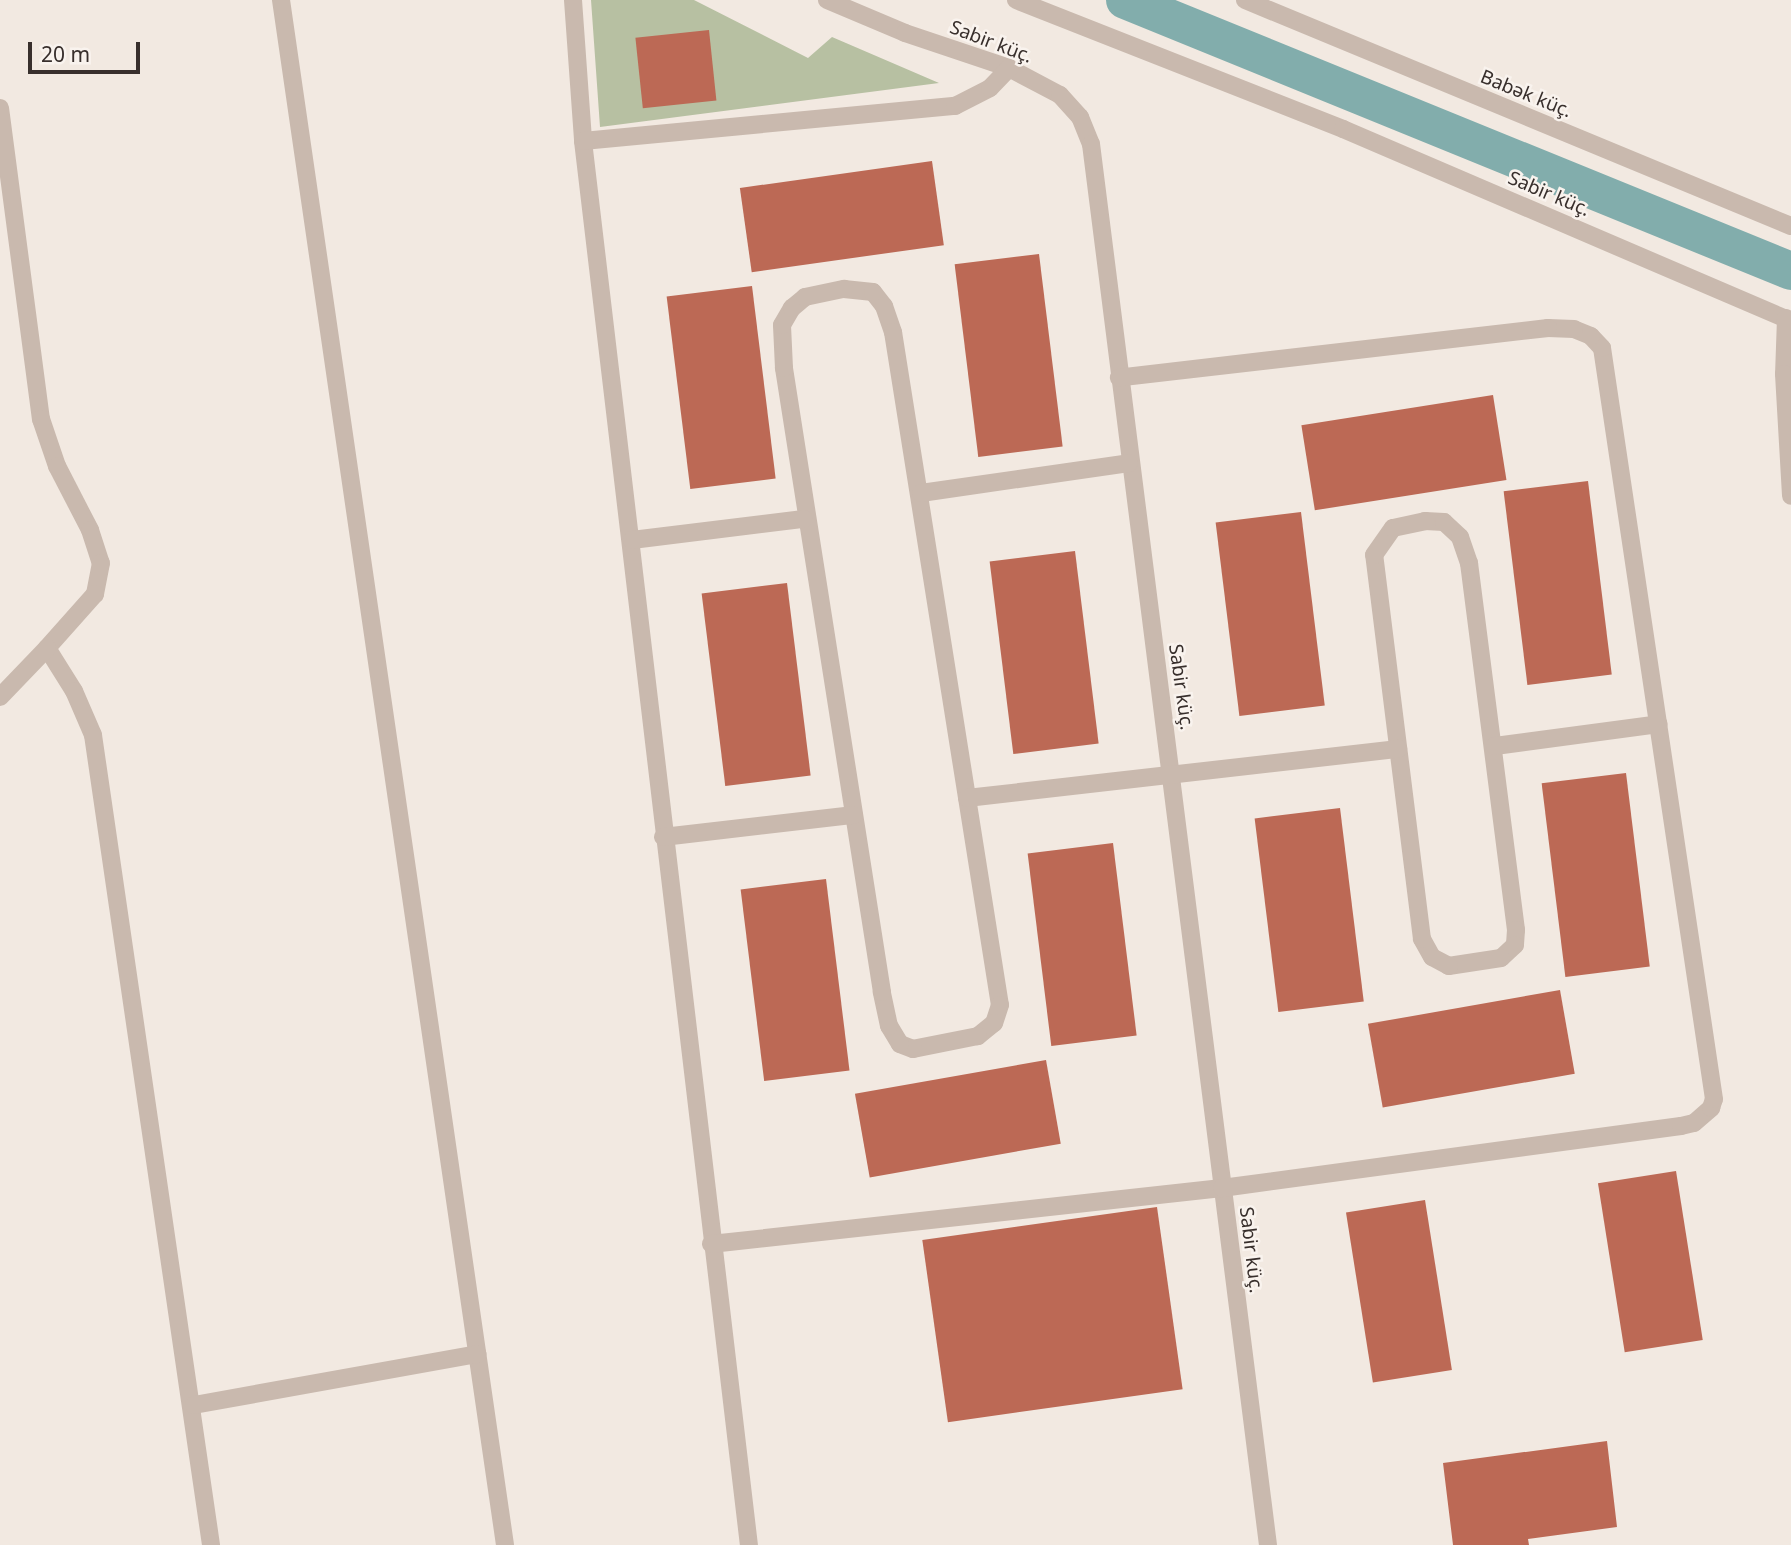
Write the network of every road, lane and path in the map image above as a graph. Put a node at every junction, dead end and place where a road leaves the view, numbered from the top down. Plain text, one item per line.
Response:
1 (281, 0) edge
2 (573, 0) edge
3 (827, 0) edge
4 (1016, 0) edge
5 (1245, 0) edge
6 (1009, 68) junction
7 (0, 108) edge
8 (583, 141) junction
9 (1791, 226) edge
10 (1788, 320) edge
11 (1119, 379) junction
12 (1129, 463) junction
13 (920, 494) junction
14 (1791, 496) edge
15 (804, 519) junction
16 (632, 540) junction
17 (47, 648) junction
18 (0, 697) edge
19 (1659, 724) junction
20 (1495, 746) junction
21 (1398, 748) junction
22 (1172, 774) junction
23 (967, 798) junction
24 (854, 815) junction
25 (663, 837) junction
26 (1222, 1188) junction
27 (711, 1244) junction
28 (477, 1354) junction
29 (194, 1405) junction
30 (211, 1545) edge
31 (505, 1545) edge
32 (749, 1545) edge
33 (1268, 1545) edge

1 - 28 street
2 - 8 street
3 - 6 street, Sabir küç.
4 - 10 street, Sabir küç.
5 - 9 street, Babək küç.
6 - 8 street
6 - 11 street, Sabir küç.
7 - 17 street
8 - 16 street
10 - 14 street
11 - 12 street, Sabir küç.
11 - 19 street
12 - 13 street
12 - 22 street, Sabir küç.
13 - 15 street
13 - 23 street
15 - 16 street
15 - 24 street
16 - 25 street
17 - 18 street
17 - 29 street
19 - 20 street
19 - 26 street
20 - 21 street
20 - 21 street
21 - 22 street
22 - 23 street
22 - 26 street, Sabir küç.
23 - 24 street
24 - 25 street
25 - 27 street
26 - 27 street
26 - 33 street, Sabir küç.
27 - 32 street
28 - 29 street
28 - 31 street
29 - 30 street

